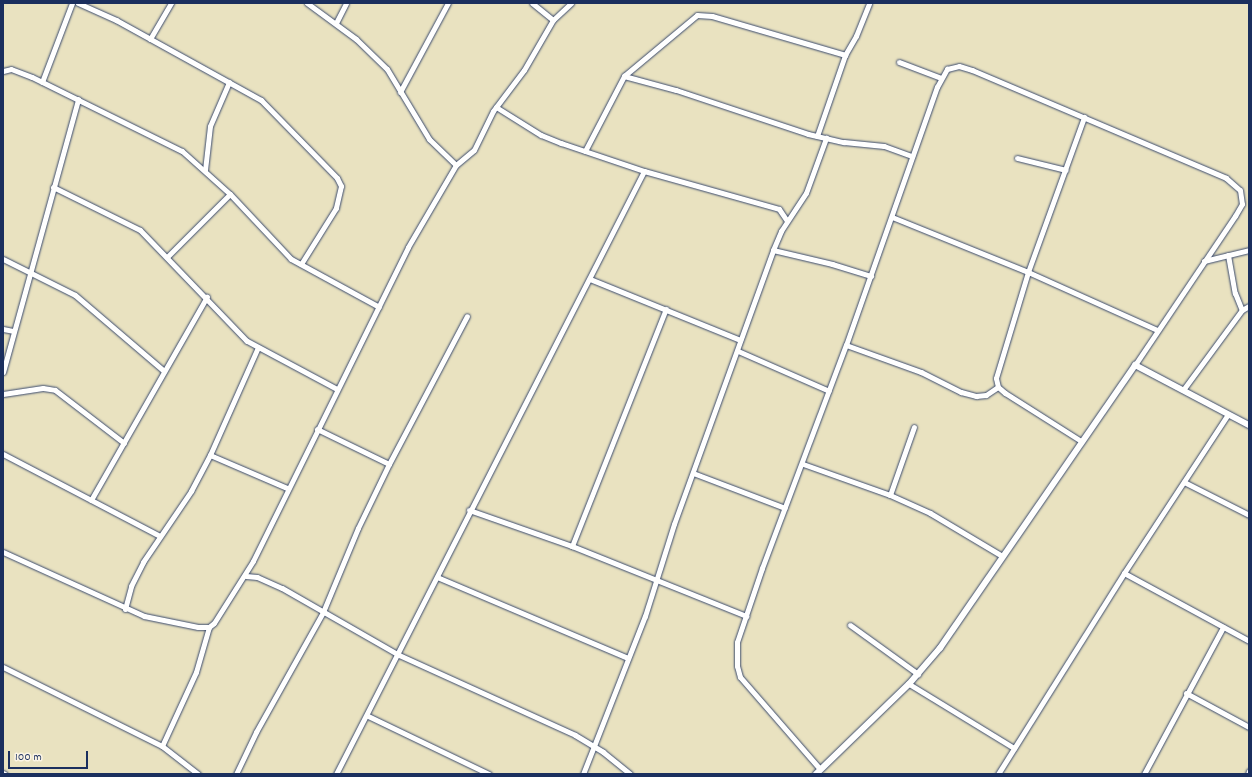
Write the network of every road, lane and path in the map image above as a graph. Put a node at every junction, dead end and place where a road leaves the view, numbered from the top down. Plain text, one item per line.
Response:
1 (72, 3) edge
2 (78, 3) edge
3 (171, 3) edge
4 (308, 3) edge
5 (346, 3) edge
6 (448, 3) edge
7 (532, 3) edge
8 (571, 3) edge
9 (869, 3) edge
10 (554, 20) junction
11 (336, 23) junction
12 (150, 39) junction
13 (845, 55) junction
14 (899, 62) dead end
15 (3, 71) edge
16 (624, 76) junction
17 (941, 78) junction
18 (42, 82) junction
19 (228, 82) junction
20 (400, 92) junction
21 (78, 99) junction
22 (496, 107) junction
23 (1084, 117) junction
24 (817, 136) junction
25 (826, 138) junction
26 (585, 151) junction
27 (912, 156) junction
28 (1017, 158) dead end
29 (456, 165) junction
30 (205, 170) junction
31 (1066, 170) junction
32 (644, 172) junction
33 (53, 187) junction
34 (230, 194) junction
35 (892, 217) junction
36 (787, 221) junction
37 (773, 250) junction
38 (1249, 250) edge
39 (1228, 255) junction
40 (167, 257) junction
41 (3, 259) edge
42 (1204, 261) junction
43 (301, 264) junction
44 (1028, 272) junction
45 (30, 273) junction
46 (871, 276) junction
47 (590, 279) junction
48 (207, 298) junction
49 (1249, 306) edge
50 (379, 307) junction
51 (666, 309) junction
52 (1242, 310) junction
53 (467, 316) dead end
54 (3, 329) edge
55 (1157, 330) junction
56 (13, 331) junction
57 (740, 340) junction
58 (846, 345) junction
59 (258, 347) junction
60 (738, 351) junction
61 (1135, 365) junction
62 (164, 371) junction
63 (3, 372) edge
64 (998, 387) junction
65 (337, 389) junction
66 (1183, 390) junction
67 (829, 391) junction
68 (3, 394) edge
69 (1228, 414) junction
70 (1249, 425) edge
71 (914, 427) dead end
72 (317, 429) junction
73 (1081, 441) junction
74 (124, 443) junction
75 (3, 454) edge
76 (210, 455) junction
77 (389, 464) junction
78 (803, 464) junction
79 (693, 473) junction
80 (1184, 482) junction
81 (287, 488) junction
82 (890, 495) junction
83 (91, 500) junction
84 (785, 508) junction
85 (469, 510) junction
86 (1249, 515) edge
87 (160, 536) junction
88 (572, 546) junction
89 (3, 552) edge
90 (1002, 556) junction
91 (1124, 573) junction
92 (246, 576) junction
93 (437, 577) junction
94 (658, 580) junction
95 (125, 609) junction
96 (323, 612) junction
97 (746, 616) junction
98 (850, 625) dead end
99 (209, 627) junction
100 (1223, 627) junction
101 (1249, 641) edge
102 (398, 655) junction
103 (628, 658) junction
104 (3, 668) edge
105 (918, 674) junction
106 (909, 684) junction
107 (1186, 693) junction
108 (368, 716) junction
109 (1249, 727) edge
110 (162, 746) junction
111 (596, 747) junction
112 (1014, 748) junction
113 (818, 772) edge
114 (198, 774) edge
115 (236, 774) edge
116 (336, 774) edge
117 (489, 774) edge
118 (583, 774) edge
119 (630, 774) edge
120 (998, 774) edge
121 (1144, 774) edge

1 - 18 street
2 - 12 street
3 - 12 street
4 - 11 street
5 - 11 street
6 - 20 street
7 - 10 street
8 - 10 street
9 - 13 street
10 - 22 street
11 - 20 street
12 - 19 street
13 - 16 street
13 - 24 street
14 - 17 street
15 - 18 street
16 - 24 street
16 - 26 street
17 - 23 street
17 - 27 street
18 - 21 street
19 - 30 street
19 - 43 street
20 - 29 street
21 - 30 street
21 - 33 street
22 - 26 street
22 - 29 street
23 - 31 street
23 - 42 street
24 - 25 street
25 - 27 street
25 - 36 street
26 - 32 street
27 - 35 street
28 - 31 street
29 - 50 street
30 - 34 street
31 - 44 street
32 - 36 street
32 - 47 street
33 - 40 street
33 - 45 street
34 - 40 street
34 - 43 street
35 - 44 street
35 - 46 street
36 - 37 street
37 - 46 street
37 - 57 street
38 - 39 street
39 - 42 street
39 - 52 street
40 - 48 street
41 - 45 street
42 - 55 street
43 - 50 street
44 - 55 street
44 - 64 street
45 - 56 street
45 - 62 street
46 - 58 street
47 - 51 street
47 - 85 street
48 - 59 street
48 - 62 street
49 - 52 street
50 - 65 street
51 - 57 street
51 - 88 street
52 - 66 street
53 - 77 street
54 - 56 street
55 - 61 street
56 - 63 street
57 - 60 street
58 - 64 street
58 - 67 street
59 - 65 street
59 - 76 street
60 - 67 street
60 - 79 street
61 - 66 street
61 - 73 street
62 - 74 street
64 - 73 street
65 - 72 street
66 - 69 street
67 - 78 street
68 - 74 street
69 - 70 street
69 - 80 street
71 - 82 street
72 - 77 street
72 - 81 street
73 - 90 street
74 - 83 street
75 - 83 street
76 - 81 street
76 - 87 street
77 - 96 street
78 - 82 street
78 - 84 street
79 - 84 street
79 - 94 street
80 - 86 street
80 - 91 street
81 - 92 street
82 - 90 street
83 - 87 street
84 - 97 street
85 - 88 street
85 - 93 street
87 - 95 street
88 - 94 street
89 - 95 street
90 - 105 street
91 - 100 street
91 - 112 street
92 - 96 street
92 - 99 street
93 - 102 street
93 - 103 street
94 - 97 street
94 - 103 street
95 - 99 street
96 - 102 street
96 - 115 street
97 - 113 street
98 - 105 street
99 - 110 street
100 - 101 street
100 - 107 street
102 - 108 street
102 - 111 street
103 - 111 street
104 - 110 street
105 - 106 street
106 - 112 street
106 - 113 street
107 - 109 street
107 - 121 street
108 - 116 street
108 - 117 street
110 - 114 street
111 - 118 street
111 - 119 street
112 - 120 street

